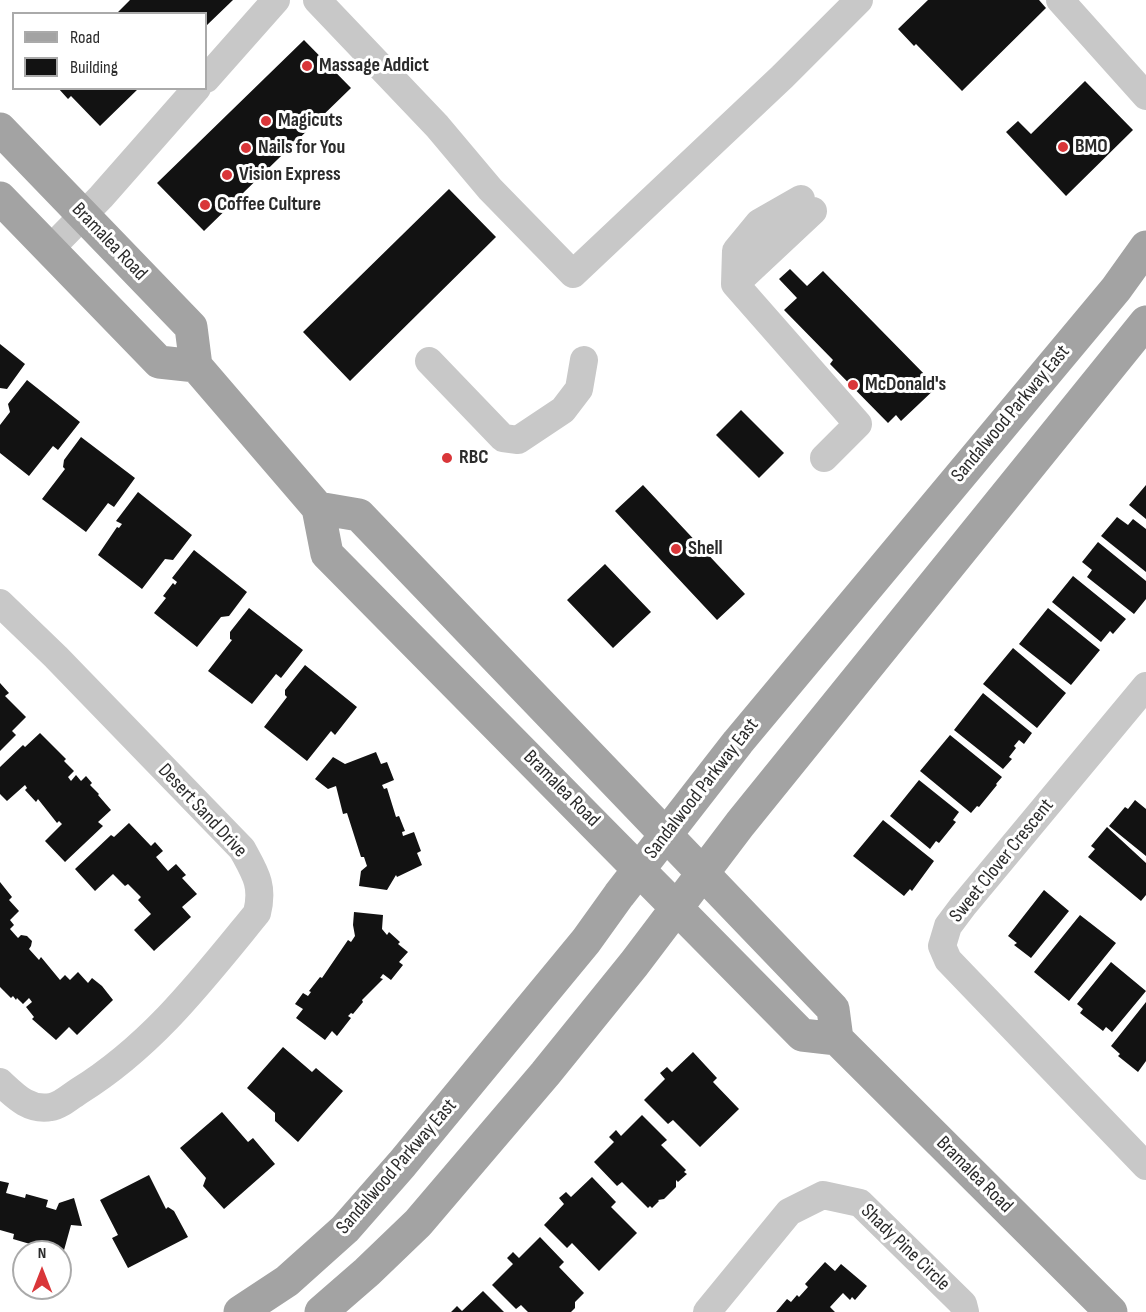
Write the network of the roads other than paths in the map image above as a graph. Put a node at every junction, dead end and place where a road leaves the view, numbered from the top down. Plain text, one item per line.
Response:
1 (276, 0) edge
2 (317, 0) edge
3 (859, 0) edge
4 (1060, 0) edge
5 (207, 78) edge
6 (195, 90) edge
7 (1146, 96) edge
8 (0, 129) edge
9 (0, 198) edge
10 (807, 205) dead end
11 (83, 215) junction
12 (1146, 248) edge
13 (50, 249) junction
14 (1146, 322) edge
15 (584, 360) dead end
16 (429, 361) dead end
17 (196, 366) junction
18 (824, 458) dead end
19 (318, 508) junction
20 (0, 603) edge
21 (1146, 686) edge
22 (666, 836) junction
23 (639, 870) junction
24 (703, 874) junction
25 (676, 908) junction
26 (837, 1039) junction
27 (0, 1082) edge
28 (1146, 1166) edge
29 (240, 1312) edge
30 (321, 1312) edge
31 (707, 1312) edge
32 (964, 1312) edge
33 (1111, 1312) edge

1 - 5 street
2 - 3 street
4 - 7 street
6 - 11 street
8 - 11 main road, Bramalea Road
9 - 13 main road
10 - 18 street
11 - 13 street
11 - 17 main road, Bramalea Road
12 - 22 main road, Sandalwood Parkway East
13 - 17 main road
14 - 24 main road
15 - 16 street
17 - 19 main road, Bramalea Road
19 - 22 main road
19 - 23 main road, Bramalea Road
20 - 27 street, Desert Sand Drive
21 - 28 street, Sweet Clover Crescent
22 - 23 main road, Sandalwood Parkway East
22 - 24 main road
23 - 25 main road, Bramalea Road
23 - 29 main road, Sandalwood Parkway East
24 - 25 main road
24 - 26 main road
25 - 26 main road, Bramalea Road
25 - 30 main road
26 - 33 main road, Bramalea Road
31 - 32 street, Shady Pine Circle

